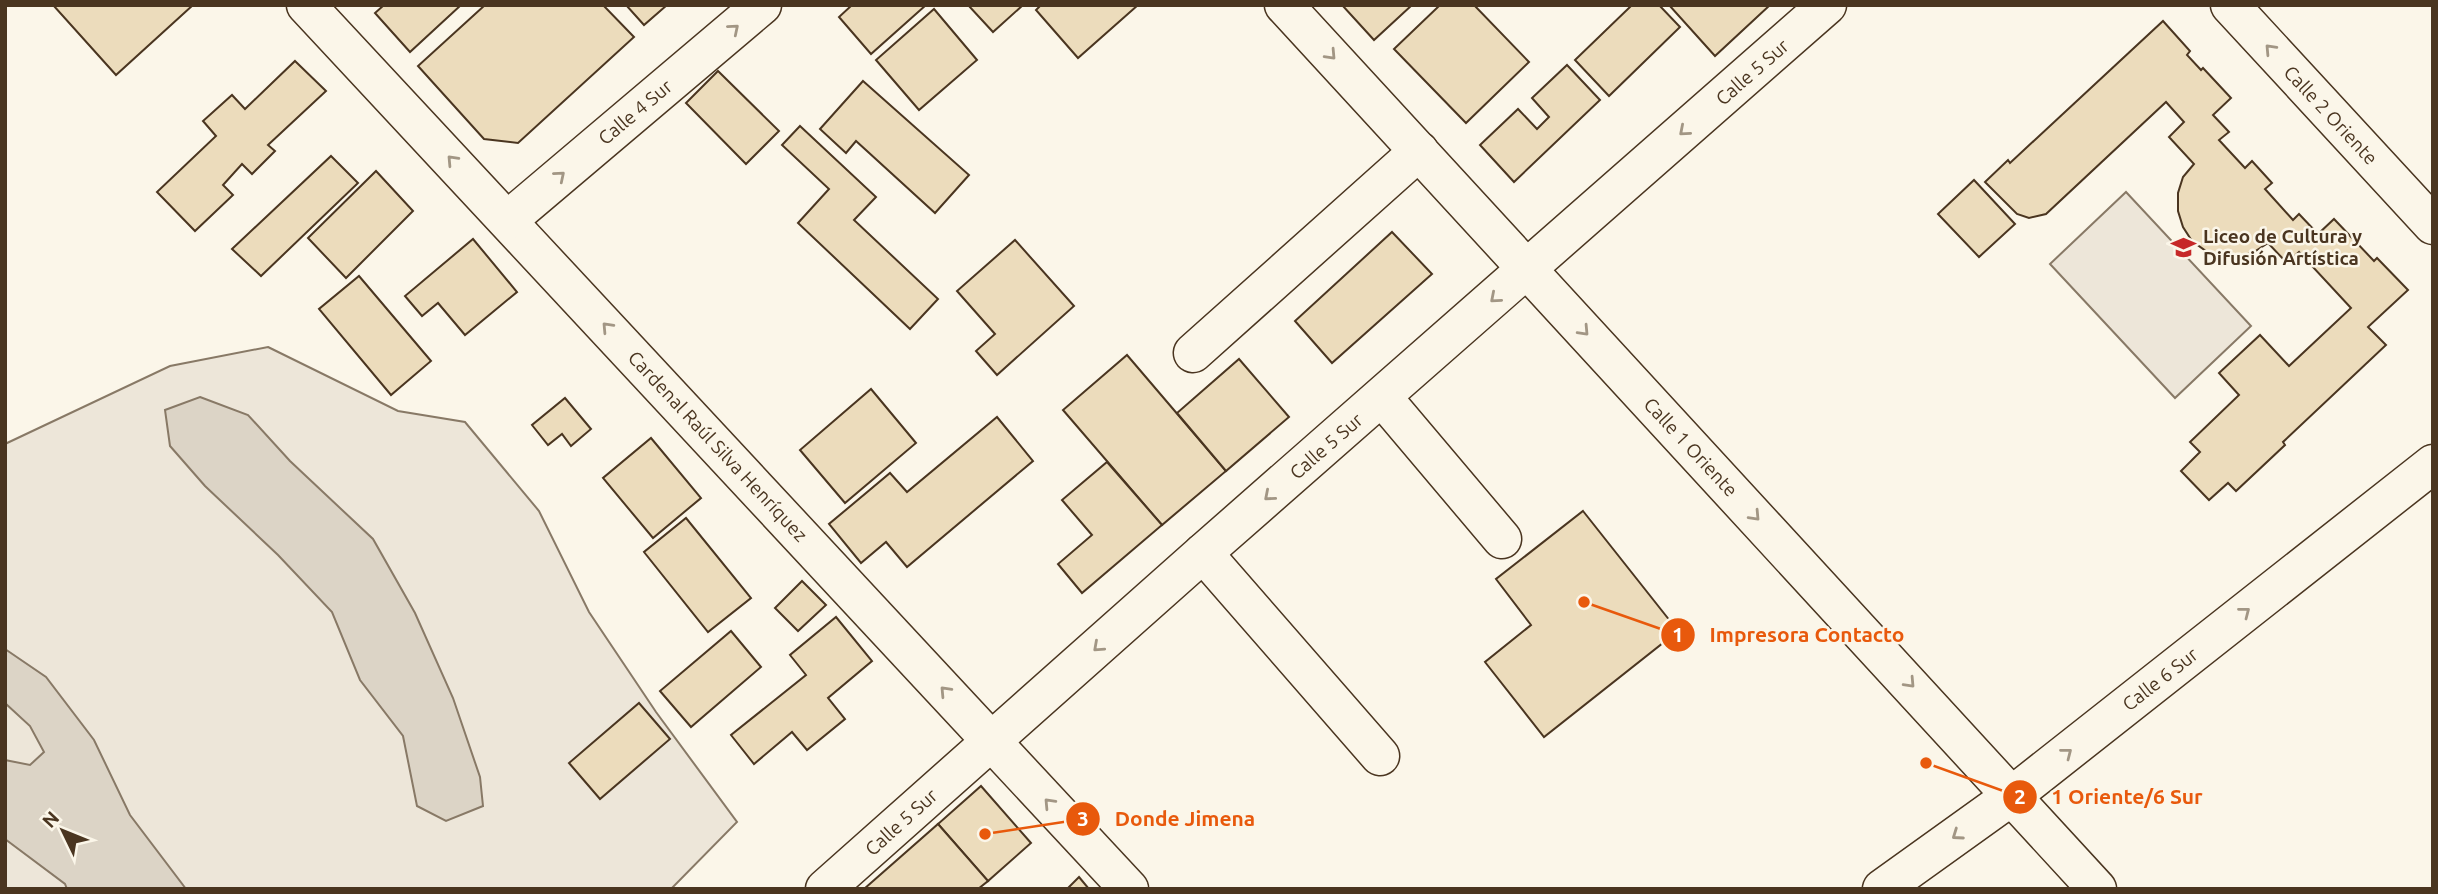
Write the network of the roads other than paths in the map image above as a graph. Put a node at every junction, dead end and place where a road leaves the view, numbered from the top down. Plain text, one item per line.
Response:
1 (306, 5) edge
2 (762, 5) edge
3 (1284, 5) edge
4 (1828, 5) edge
5 (2230, 5) edge
6 (1419, 151) junction
7 (508, 220) junction
8 (2433, 225) edge
9 (1527, 270) junction
10 (1193, 353) dead end
11 (1382, 397) junction
12 (2433, 464) edge
13 (1502, 539) dead end
14 (1203, 553) junction
15 (992, 741) junction
16 (1380, 756) dead end
17 (2013, 795) junction
18 (825, 889) edge
19 (1129, 889) edge
20 (1882, 889) edge
21 (2097, 889) edge

7 -> 1 street, Cardenal Raúl Silva Henríquez
7 -> 2 street, Calle 4 Sur
3 -> 6 street, Calle 1 Oriente
4 -> 9 street, Calle 5 Sur
8 -> 5 street, Calle 2 Oriente
6 - 9 street, Calle 1 Oriente
6 - 10 street
15 -> 7 street, Cardenal Raúl Silva Henríquez
9 -> 11 street, Calle 5 Sur
9 -> 17 street, Calle 1 Oriente
11 - 13 street
11 -> 14 street, Calle 5 Sur
17 -> 12 street, Calle 6 Sur
14 -> 15 street, Calle 5 Sur
14 - 16 street
15 - 18 street, Calle 5 Sur
19 -> 15 street, Cardenal Raúl Silva Henríquez
17 -> 20 street, Calle 6 Sur
17 - 21 street, Calle 1 Oriente

